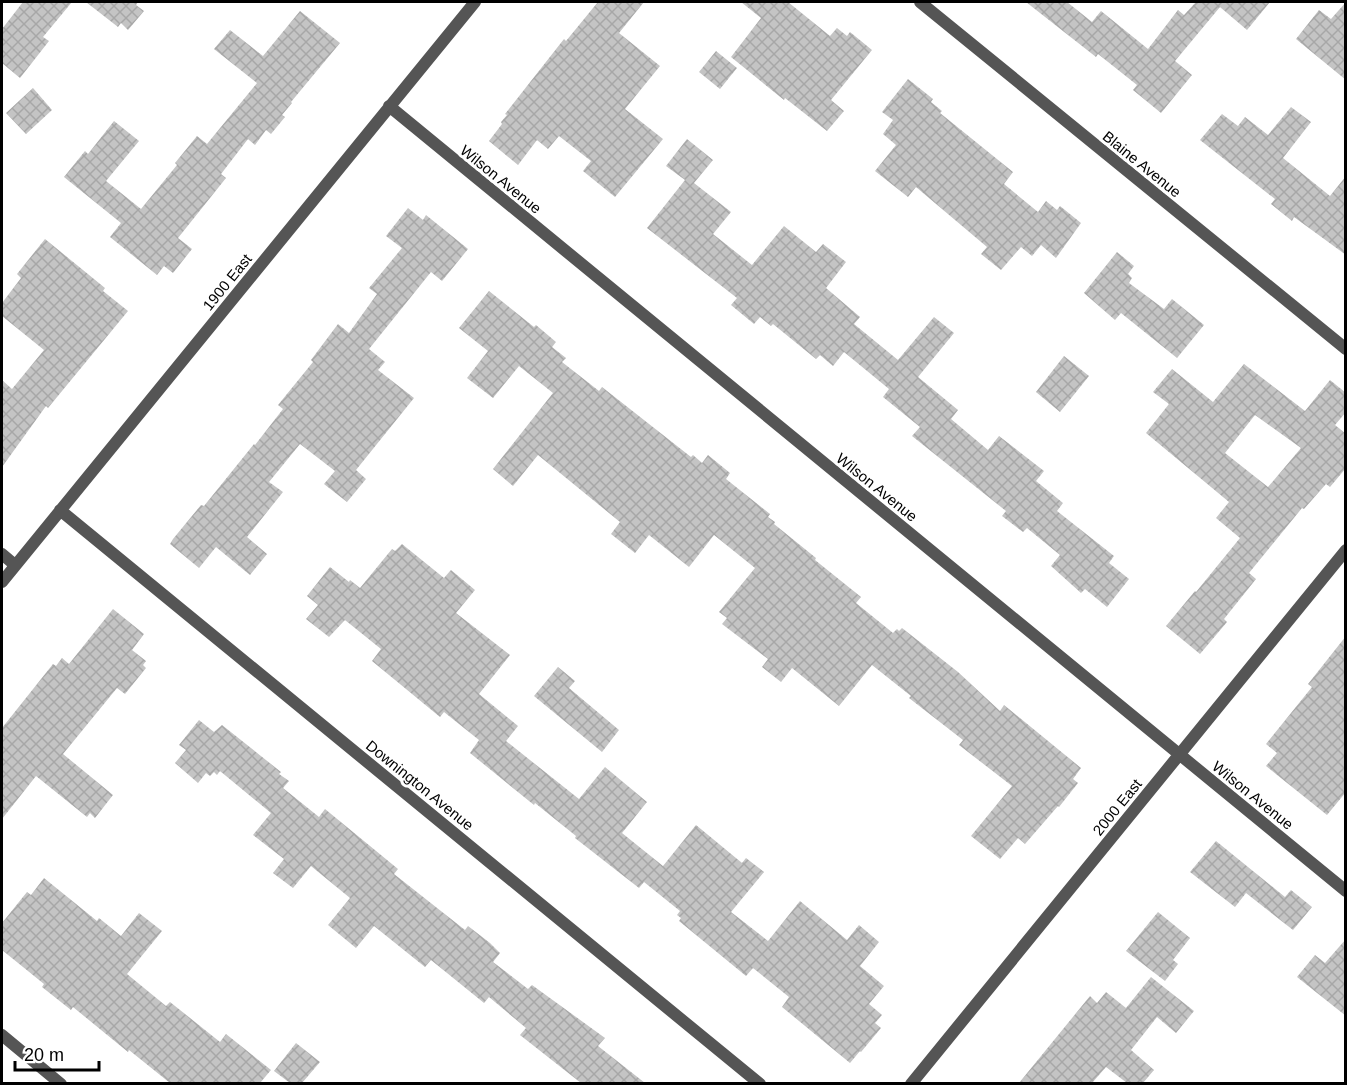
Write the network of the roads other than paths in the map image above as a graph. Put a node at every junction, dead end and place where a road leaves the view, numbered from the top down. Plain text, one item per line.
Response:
1 (475, 2) edge
2 (920, 2) edge
3 (389, 106) junction
4 (1346, 349) edge
5 (60, 510) junction
6 (1346, 550) edge
7 (2, 554) edge
8 (15, 565) junction
9 (2, 582) edge
10 (1179, 754) junction
11 (1346, 891) edge
12 (2, 1035) edge
13 (61, 1083) edge
14 (760, 1083) edge
15 (911, 1083) edge

1 - 3 street, 1900 East
2 - 4 street, Blaine Avenue
3 - 5 street, 1900 East
3 - 10 street, Wilson Avenue
5 - 8 street, 1900 East
5 - 14 street, Downington Avenue
6 - 10 street, 2000 East
7 - 8 street
8 - 9 street, 1900 East
10 - 11 street, Wilson Avenue
10 - 15 street, 2000 East
12 - 13 street

